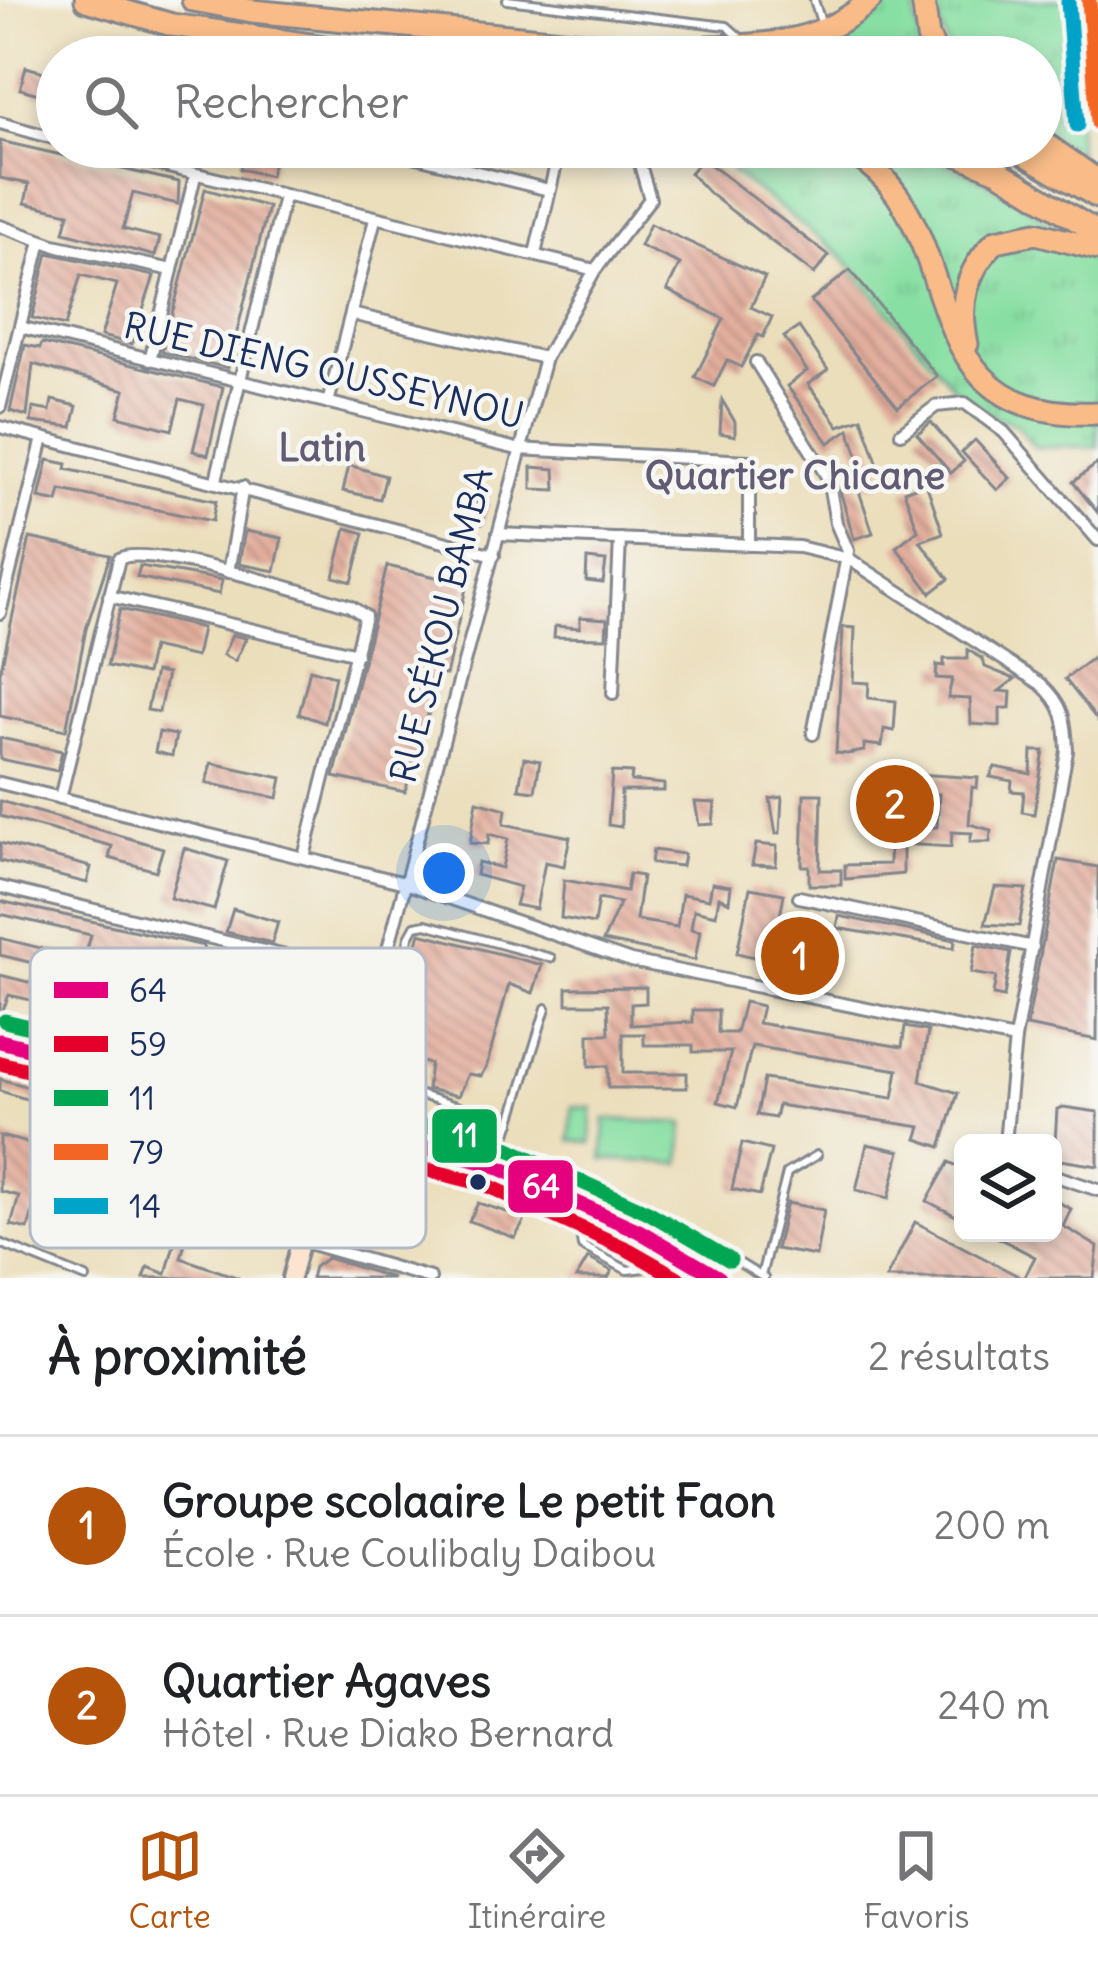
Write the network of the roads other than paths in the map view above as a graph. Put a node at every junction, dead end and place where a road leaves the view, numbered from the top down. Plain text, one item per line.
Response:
1 (86, 0) edge
2 (193, 0) edge
3 (507, 0) edge
4 (814, 0) edge
5 (870, 0) edge
6 (923, 0) edge
7 (1090, 0) edge
8 (824, 31) junction
9 (244, 36) edge
10 (505, 36) edge
11 (738, 36) edge
12 (799, 36) edge
13 (928, 36) edge
14 (1096, 60) edge
15 (0, 123) edge
16 (1098, 123) edge
17 (36, 133) edge
18 (1062, 156) edge
19 (166, 168) edge
20 (461, 168) edge
21 (555, 168) edge
22 (869, 168) edge
23 (991, 168) edge
24 (1049, 168) edge
25 (640, 169) dead end
26 (196, 176) junction
27 (1098, 181) edge
28 (550, 190) junction
29 (284, 197) junction
30 (1098, 197) edge
31 (374, 219) junction
32 (0, 226) edge
33 (1098, 233) edge
34 (41, 241) junction
35 (1098, 249) edge
36 (535, 254) junction
37 (172, 270) junction
38 (595, 270) junction
39 (350, 314) junction
40 (20, 328) junction
41 (545, 358) junction
42 (150, 360) junction
43 (757, 362) dead end
44 (237, 382) junction
45 (1098, 401) edge
46 (328, 404) junction
47 (0, 407) edge
48 (1098, 413) edge
49 (0, 427) edge
50 (902, 433) dead end
51 (43, 438) junction
52 (517, 449) junction
53 (216, 480) junction
54 (243, 487) junction
55 (499, 534) junction
56 (620, 539) junction
57 (1098, 540) edge
58 (749, 545) junction
59 (494, 554) junction
60 (848, 559) junction
61 (228, 572) junction
62 (109, 596) junction
63 (0, 613) edge
64 (357, 654) junction
65 (613, 694) dead end
66 (814, 734) dead end
67 (0, 783) edge
68 (59, 798) junction
69 (304, 857) junction
70 (405, 883) junction
71 (0, 887) edge
72 (799, 897) dead end
73 (1033, 947) junction
74 (252, 948) edge
75 (388, 948) edge
76 (407, 948) edge
77 (551, 958) dead end
78 (546, 1008) dead end
79 (1015, 1039) junction
80 (426, 1097) edge
81 (511, 1123) junction
82 (426, 1127) edge
83 (1006, 1134) edge
84 (426, 1150) edge
85 (502, 1150) junction
86 (817, 1155) dead end
87 (426, 1159) edge
88 (1062, 1178) edge
89 (1098, 1190) edge
90 (0, 1243) edge
91 (299, 1248) edge
92 (325, 1248) edge
93 (762, 1277) edge
94 (86, 1278) edge
95 (291, 1278) edge
96 (430, 1278) edge
97 (687, 1278) edge
98 (719, 1278) edge

1 - 9 highway
2 - 10 highway
3 - 11 lane
4 - 8 lane
5 - 8 highway
6 - 13 highway
7 - 14 street
8 - 12 highway
14 - 16 street
15 - 17 street
18 - 27 highway
19 - 26 street
20 - 28 street
21 - 28 street
22 - 48 highway
23 - 33 highway
24 - 30 highway
25 - 38 street, RUE SÉKOU BAMBA
26 - 29 street
26 - 37 street
28 - 36 street
29 - 31 street
29 - 44 street
31 - 36 street
31 - 39 street
32 - 34 street
34 - 37 street
34 - 40 street
35 - 45 highway
36 - 38 street
37 - 42 street
38 - 41 street, RUE SÉKOU BAMBA
39 - 41 street
39 - 46 street
40 - 42 street, RUE DIENG OUSSEYNOU
40 - 47 street
41 - 52 street, RUE SÉKOU BAMBA
42 - 44 street, RUE DIENG OUSSEYNOU
43 - 60 street
44 - 46 street, RUE DIENG OUSSEYNOU
44 - 53 street
46 - 52 street, RUE DIENG OUSSEYNOU
49 - 51 street
50 - 57 street
51 - 53 street
51 - 63 street
52 - 55 street, RUE SÉKOU BAMBA
52 - 58 street, RUE DIENG OUSSEYNOU
53 - 54 street
54 - 59 street
54 - 61 street
55 - 56 street
55 - 59 street, RUE SÉKOU BAMBA
56 - 58 street
56 - 65 street
58 - 60 street
59 - 70 street, RUE SÉKOU BAMBA
60 - 66 street
60 - 73 street
61 - 62 street
61 - 64 street
62 - 64 street
62 - 68 street
64 - 69 street
67 - 68 street
68 - 69 street
69 - 70 street
70 - 75 street, RUE SÉKOU BAMBA
70 - 79 street
71 - 74 street
72 - 73 street
73 - 79 street
76 - 77 lane
78 - 81 lane
79 - 83 street
80 - 81 lane
81 - 85 lane
82 - 85 lane
84 - 98 street
85 - 93 lane
86 - 93 lane
87 - 97 street
88 - 89 street
90 - 94 lane
91 - 95 street
92 - 96 street

